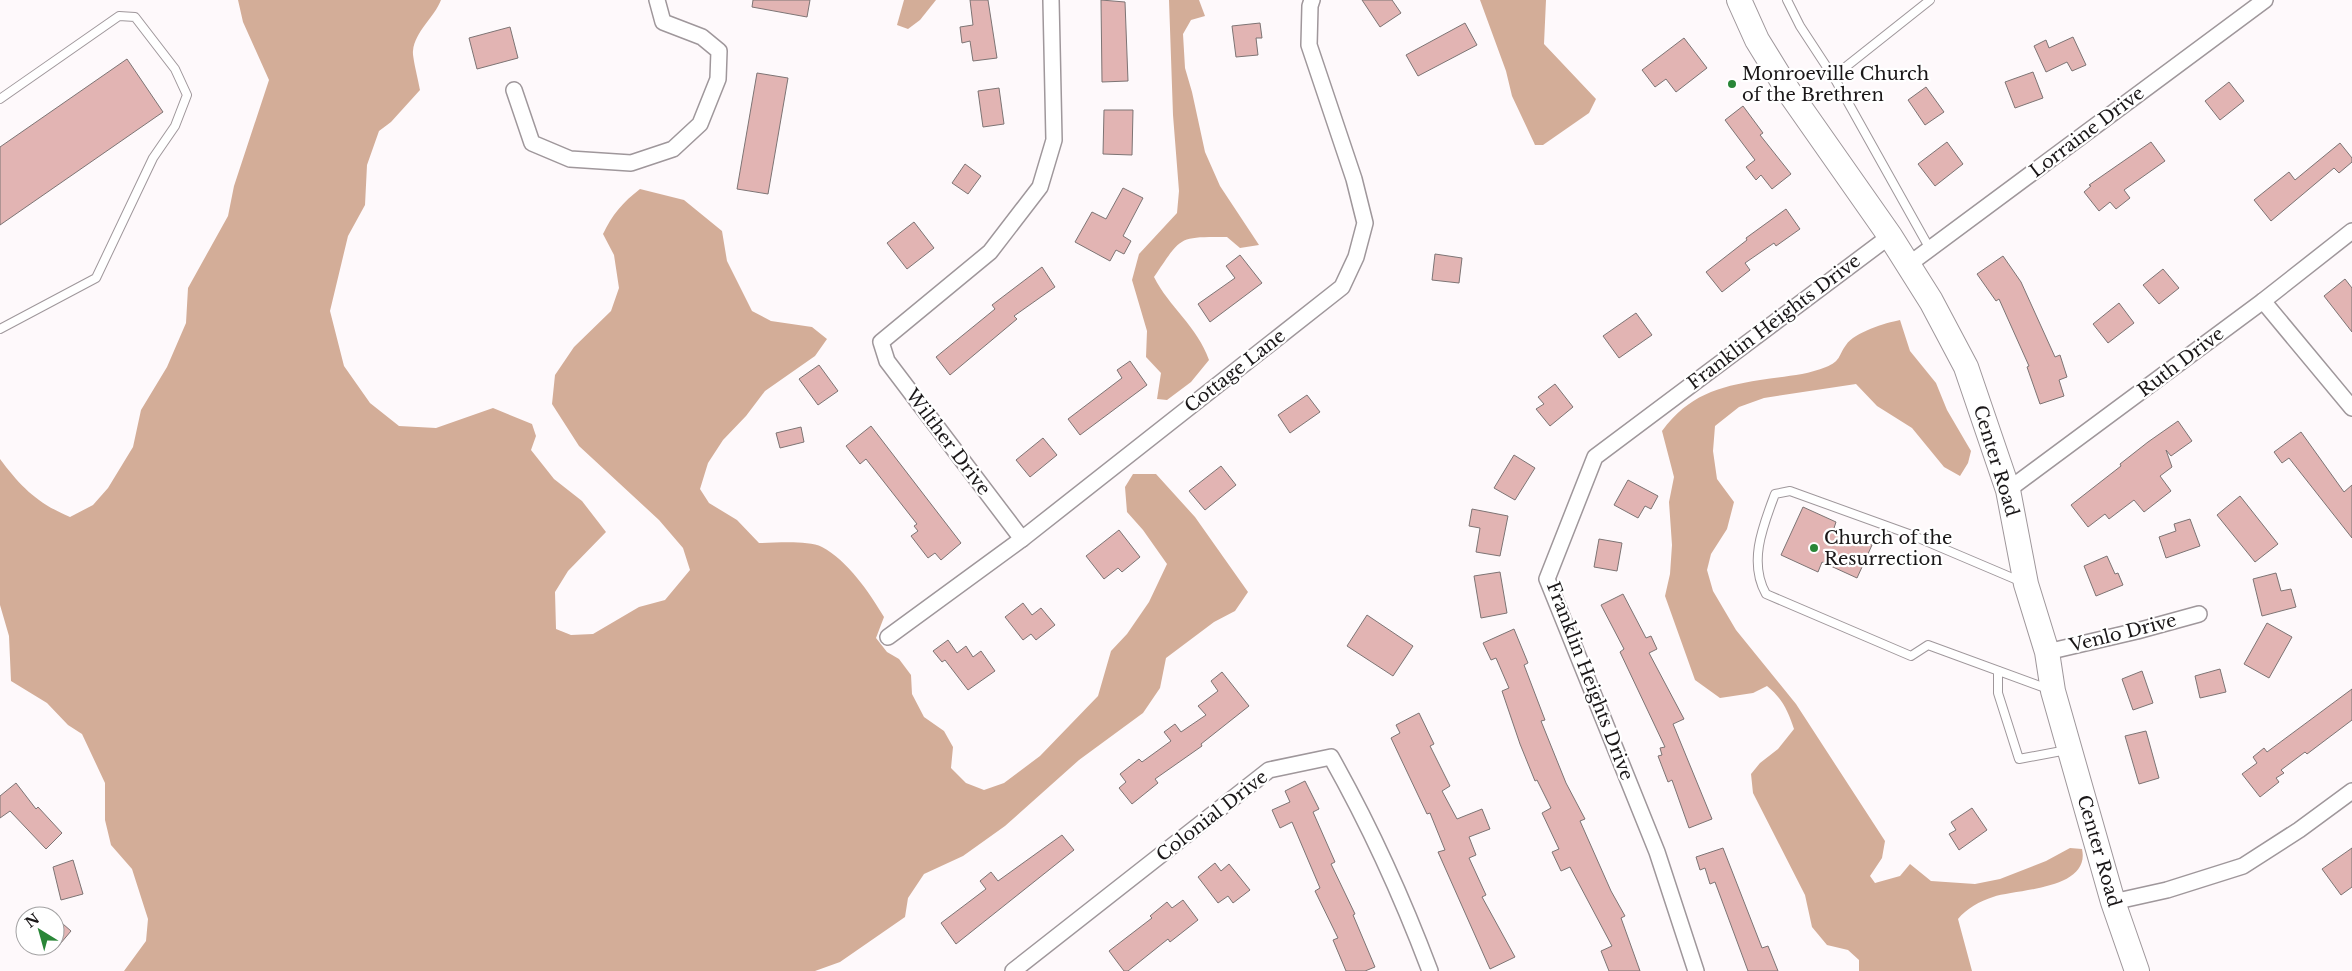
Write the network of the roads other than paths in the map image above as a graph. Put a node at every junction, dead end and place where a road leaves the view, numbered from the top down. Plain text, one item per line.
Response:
1 (657, 0) edge
2 (1051, 0) edge
3 (1312, 0) edge
4 (1739, 0) edge
5 (1787, 0) edge
6 (1930, 0) edge
7 (2265, 0) edge
8 (1833, 77) junction
9 (514, 90) dead end
10 (0, 99) edge
11 (2352, 231) edge
12 (1890, 236) junction
13 (1930, 249) junction
14 (1908, 264) junction
15 (2263, 301) junction
16 (0, 329) edge
17 (2352, 408) edge
18 (2008, 490) junction
19 (1022, 539) junction
20 (2026, 584) junction
21 (2199, 614) dead end
22 (888, 637) dead end
23 (2047, 652) junction
24 (1998, 671) junction
25 (2053, 691) junction
26 (2070, 749) junction
27 (2352, 791) edge
28 (2113, 902) junction
29 (1013, 971) edge
30 (1430, 971) edge
31 (1696, 971) edge
32 (2137, 971) edge

1 - 9 street
2 - 19 street, Wilther Drive
3 - 19 street, Cottage Lane
4 - 12 main road, Center Road
5 - 8 lane
6 - 8 lane
7 - 13 street, Lorraine Drive
8 - 13 lane
10 - 16 lane
11 - 15 street, Ruth Drive
12 - 14 main road, Center Road
12 - 31 street, Franklin Heights Drive
13 - 14 street, Lorraine Drive
14 - 18 main road, Center Road
15 - 17 street
15 - 18 street, Ruth Drive
18 - 20 main road, Center Road
19 - 22 street, Cottage Lane
20 - 23 main road, Center Road
20 - 24 lane
21 - 23 street, Venlo Drive
23 - 25 main road, Center Road
24 - 25 lane
24 - 26 lane
25 - 26 main road, Center Road
26 - 28 main road, Center Road
27 - 28 street
28 - 32 main road, Center Road
29 - 30 street, Colonial Drive

